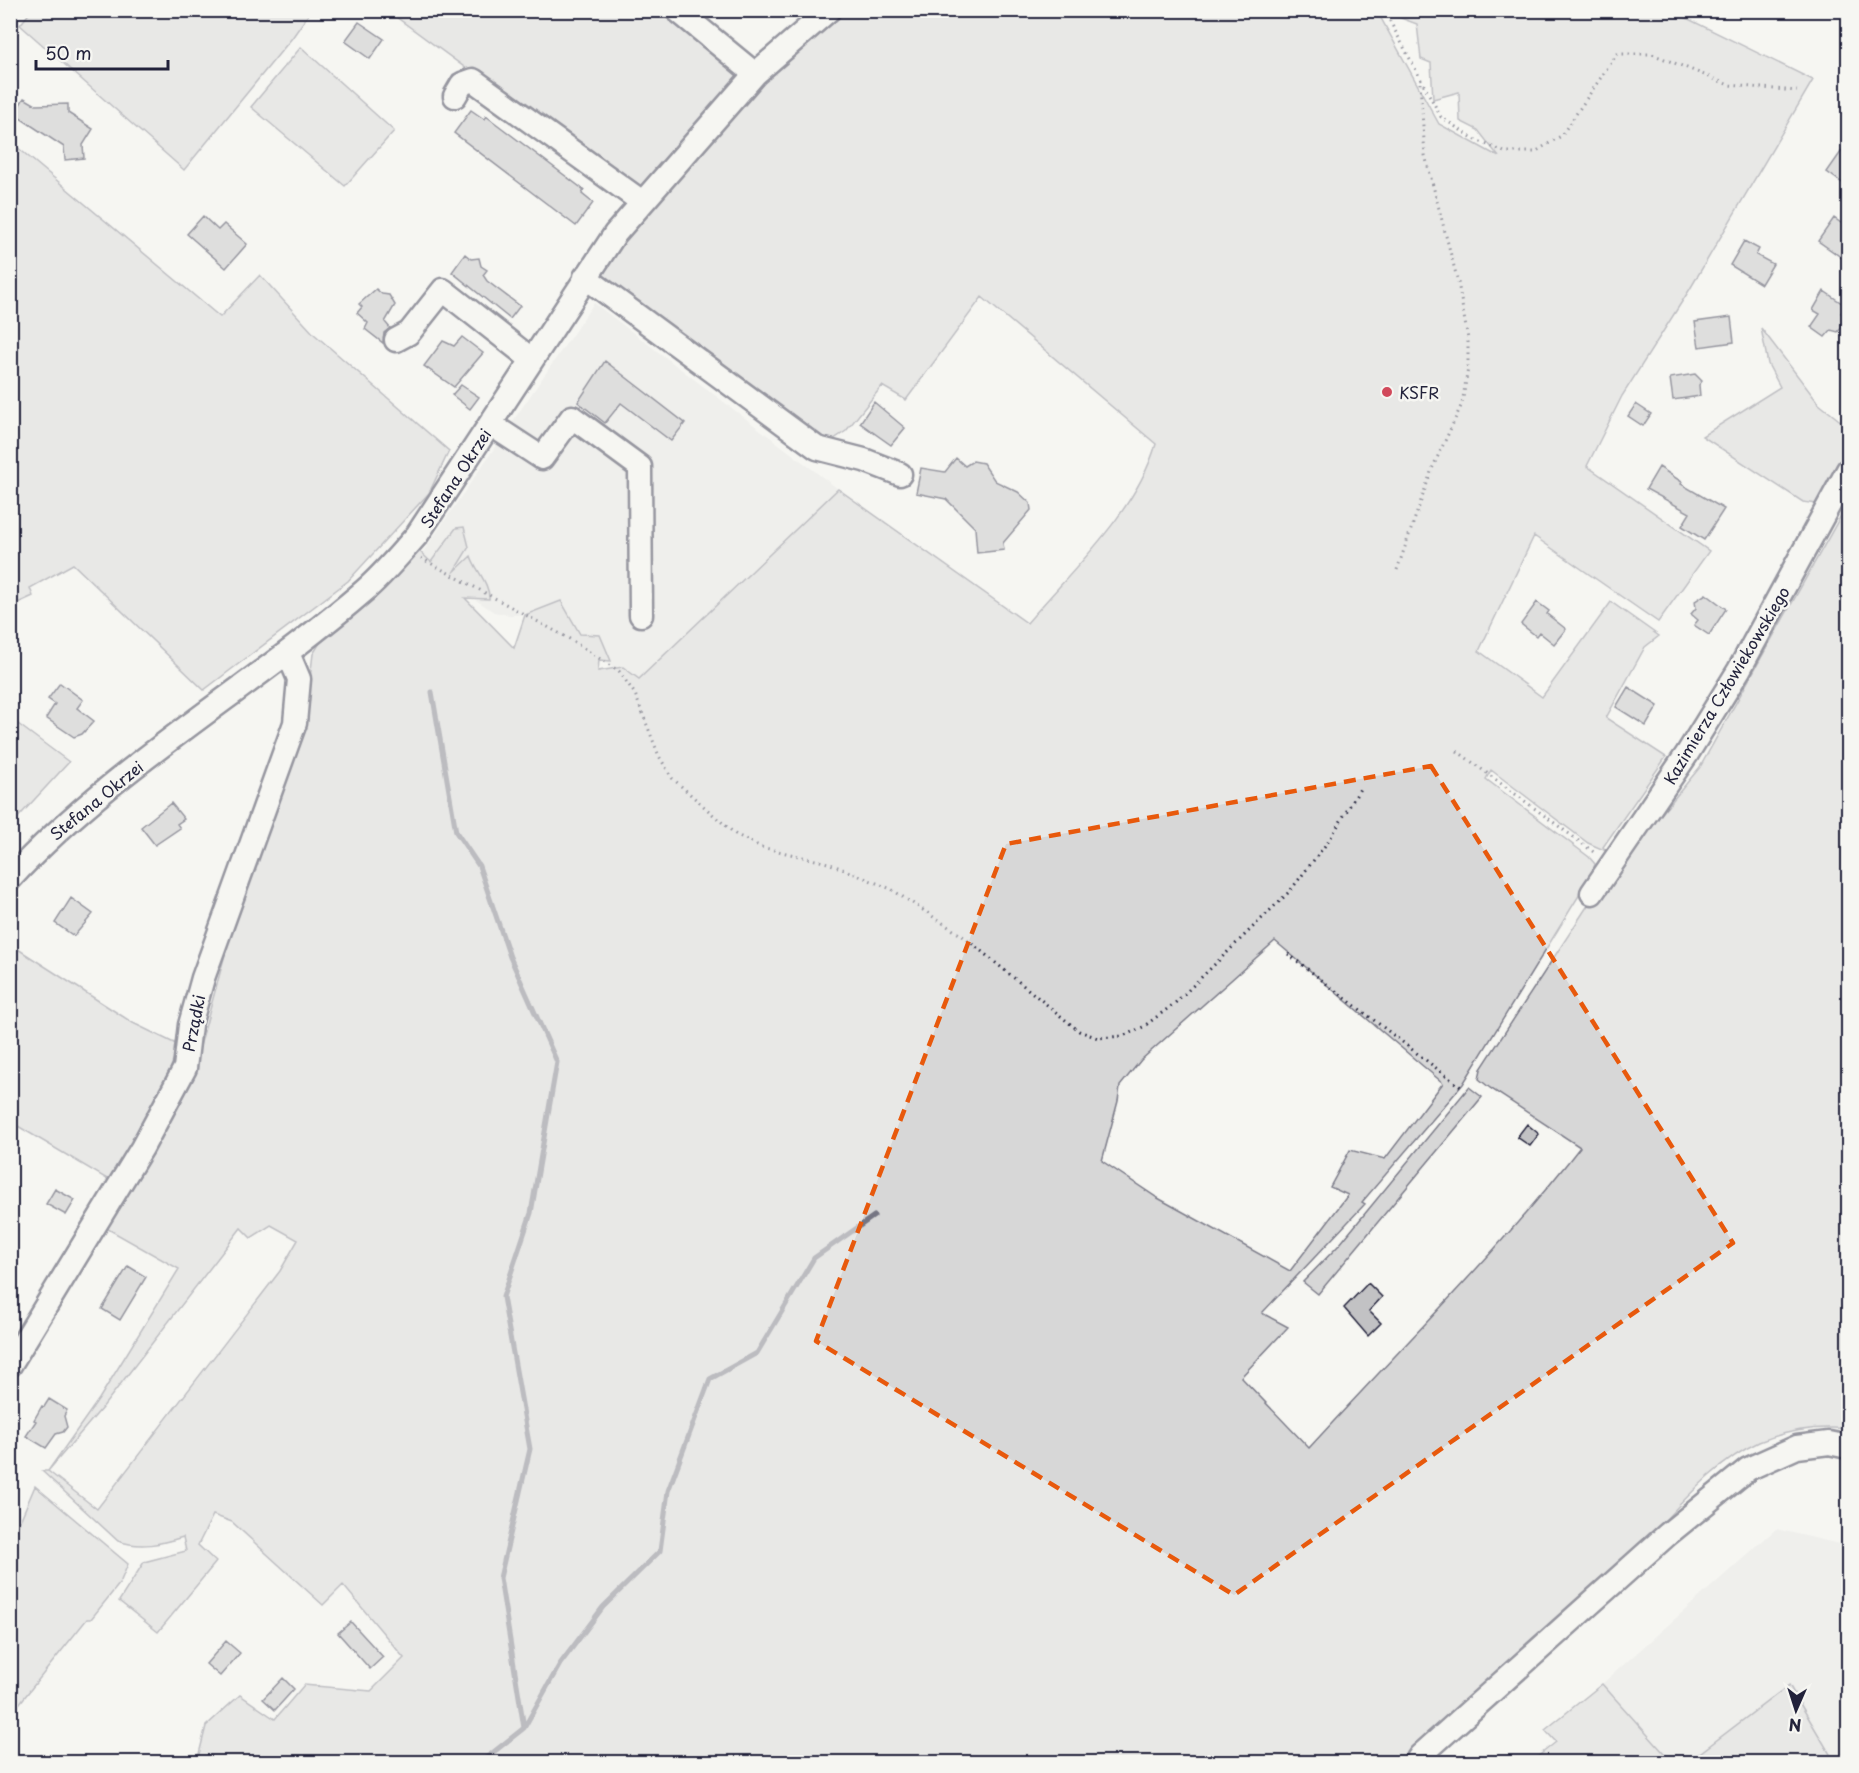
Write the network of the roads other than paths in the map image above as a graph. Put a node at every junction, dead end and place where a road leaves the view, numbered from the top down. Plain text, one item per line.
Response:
1 (677, 10) edge
2 (830, 10) edge
3 (755, 74) junction
4 (455, 96) dead end
5 (642, 202) junction
6 (585, 277) junction
7 (396, 340) dead end
8 (531, 359) junction
9 (490, 424) junction
10 (1848, 470) edge
11 (900, 474) dead end
12 (641, 615) dead end
13 (288, 652) junction
14 (10, 879) edge
15 (1592, 893) dead end
16 (10, 1365) edge
17 (1848, 1448) edge
18 (1416, 1762) edge

1 - 3 street
2 - 3 street, Stefana Okrzei
3 - 5 street, Stefana Okrzei
4 - 5 street
5 - 6 street, Stefana Okrzei
6 - 8 street, Stefana Okrzei
6 - 11 street
7 - 8 street
8 - 9 street, Stefana Okrzei
9 - 12 street
9 - 13 street, Stefana Okrzei
10 - 15 street, Kazimierza Człowiekowskiego
13 - 14 street, Stefana Okrzei
13 - 16 street, Prządki
17 - 18 street

